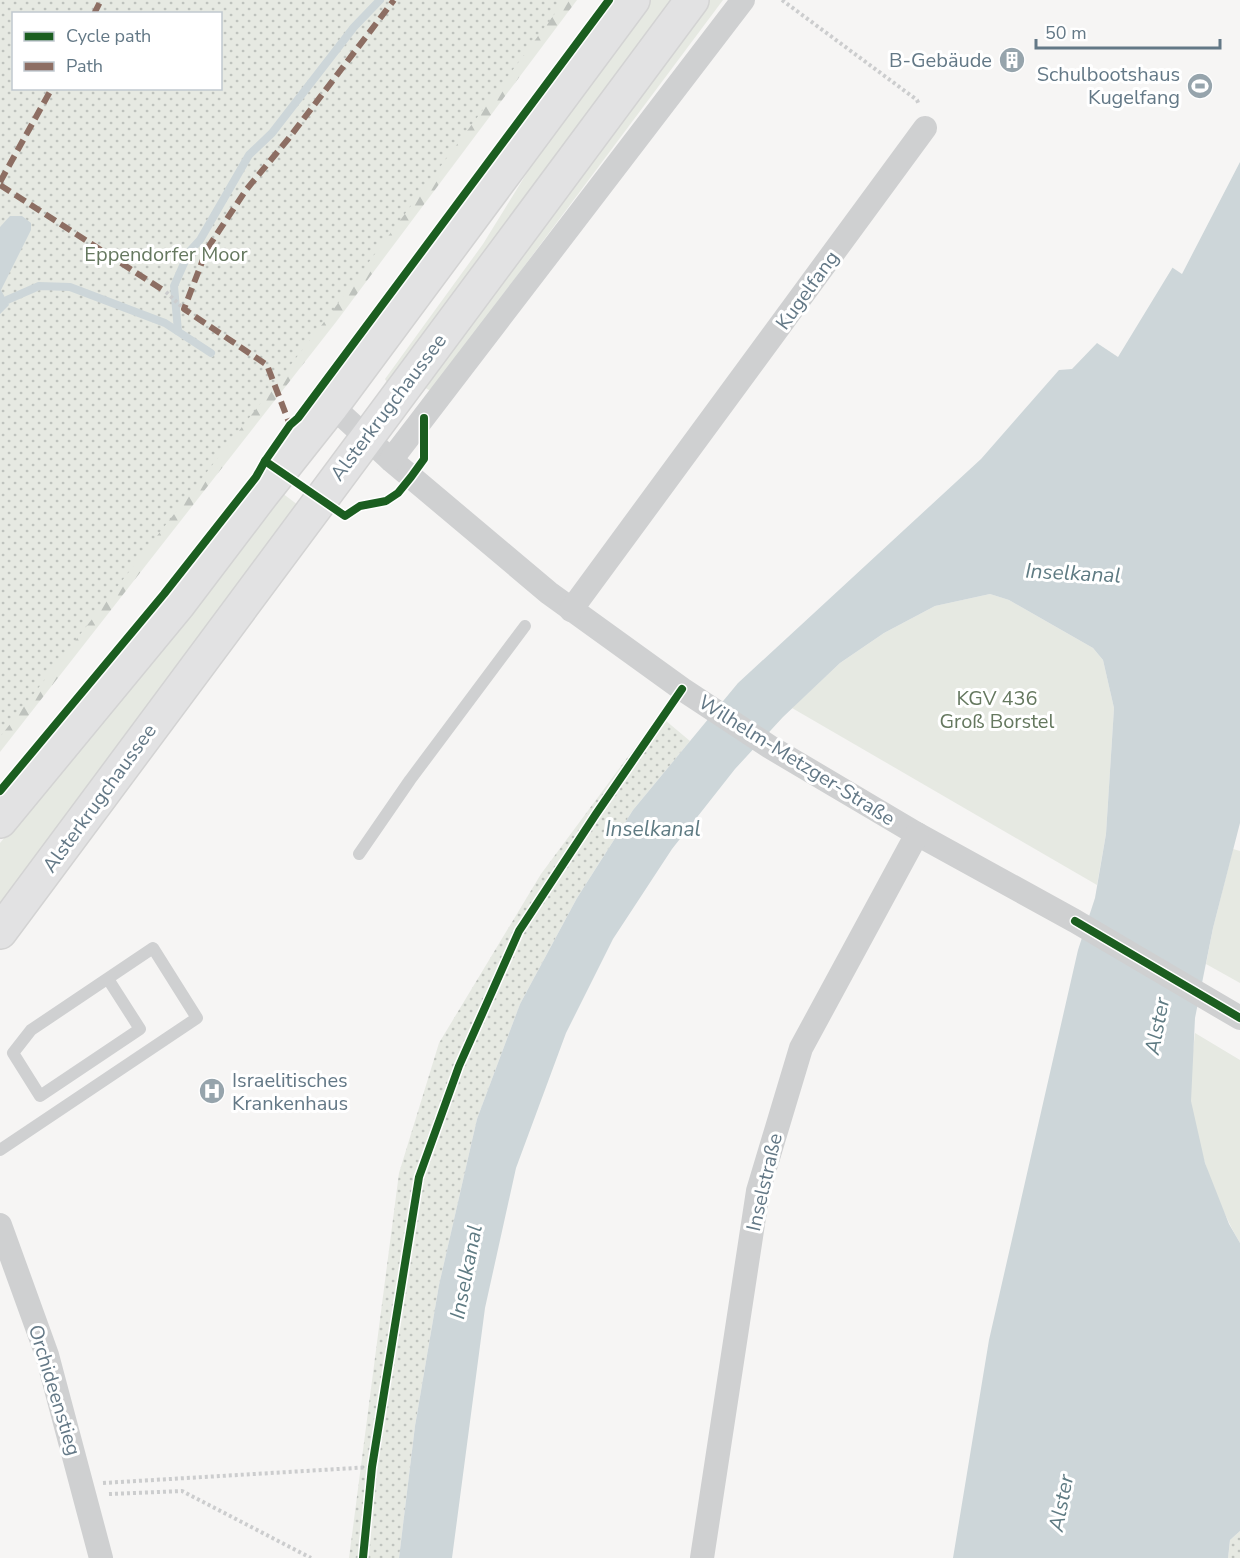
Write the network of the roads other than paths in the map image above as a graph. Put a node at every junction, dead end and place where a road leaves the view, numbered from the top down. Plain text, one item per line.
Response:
1 (633, 0) edge
2 (692, 0) edge
3 (743, 0) edge
4 (925, 128) road end
5 (332, 406) junction
6 (366, 437) junction
7 (391, 460) junction
8 (571, 610) junction
9 (525, 627) dead end
10 (0, 820) edge
11 (917, 834) junction
12 (359, 854) dead end
13 (0, 932) edge
14 (108, 979) junction
15 (1240, 1018) edge
16 (0, 1150) edge
17 (0, 1225) edge
18 (101, 1558) edge
19 (702, 1558) edge

1 - 5 main road
2 - 6 main road, Alsterkrugchaussee
3 - 7 street, Alsterkrugchaussee
4 - 8 street, Kugelfang
5 - 6 street, Wilhelm-Metzger-Straße
5 - 10 main road
6 - 7 street, Wilhelm-Metzger-Straße
6 - 13 main road, Alsterkrugchaussee
7 - 8 street, Wilhelm-Metzger-Straße
8 - 11 street, Wilhelm-Metzger-Straße
9 - 12 lane
11 - 15 street, Wilhelm-Metzger-Straße
11 - 19 street, Inselstraße
14 - 14 lane
14 - 16 lane
17 - 18 street, Orchideenstieg

